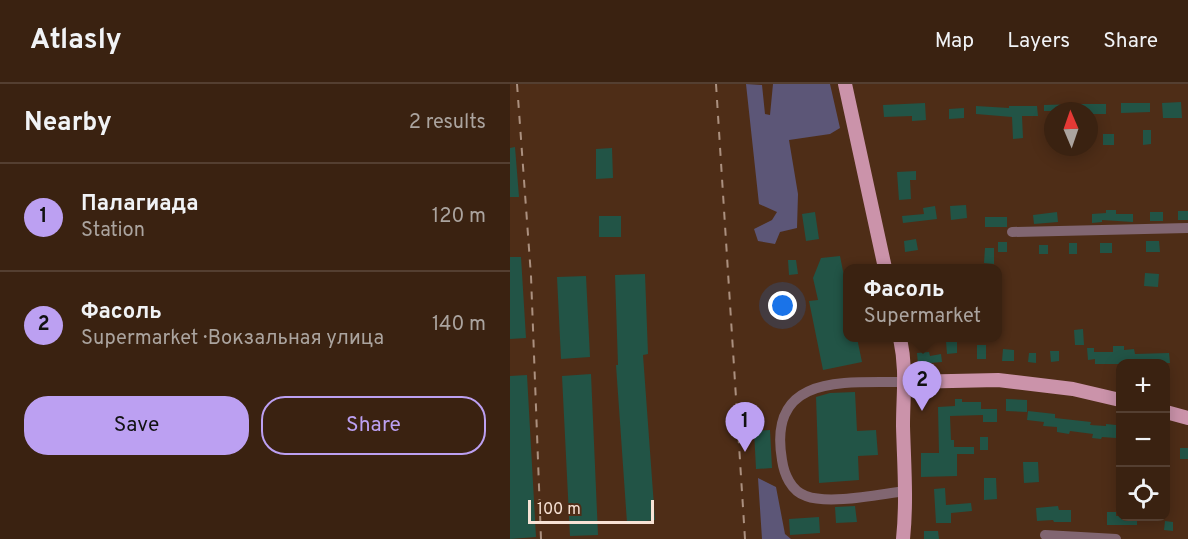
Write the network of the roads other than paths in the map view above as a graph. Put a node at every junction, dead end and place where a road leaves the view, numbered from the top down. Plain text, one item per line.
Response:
1 (845, 84) edge
2 (1188, 228) edge
3 (1012, 232) dead end
4 (884, 264) edge
5 (901, 342) edge
6 (906, 382) junction
7 (1116, 399) edge
8 (1170, 413) edge
9 (1188, 418) edge
10 (906, 491) junction
11 (1045, 535) dead end
12 (903, 539) edge
13 (1116, 539) edge

1 - 4 main road
2 - 3 street
5 - 6 main road
6 - 7 main road
6 - 10 main road
6 - 10 street
8 - 9 main road
10 - 12 main road
11 - 13 street

